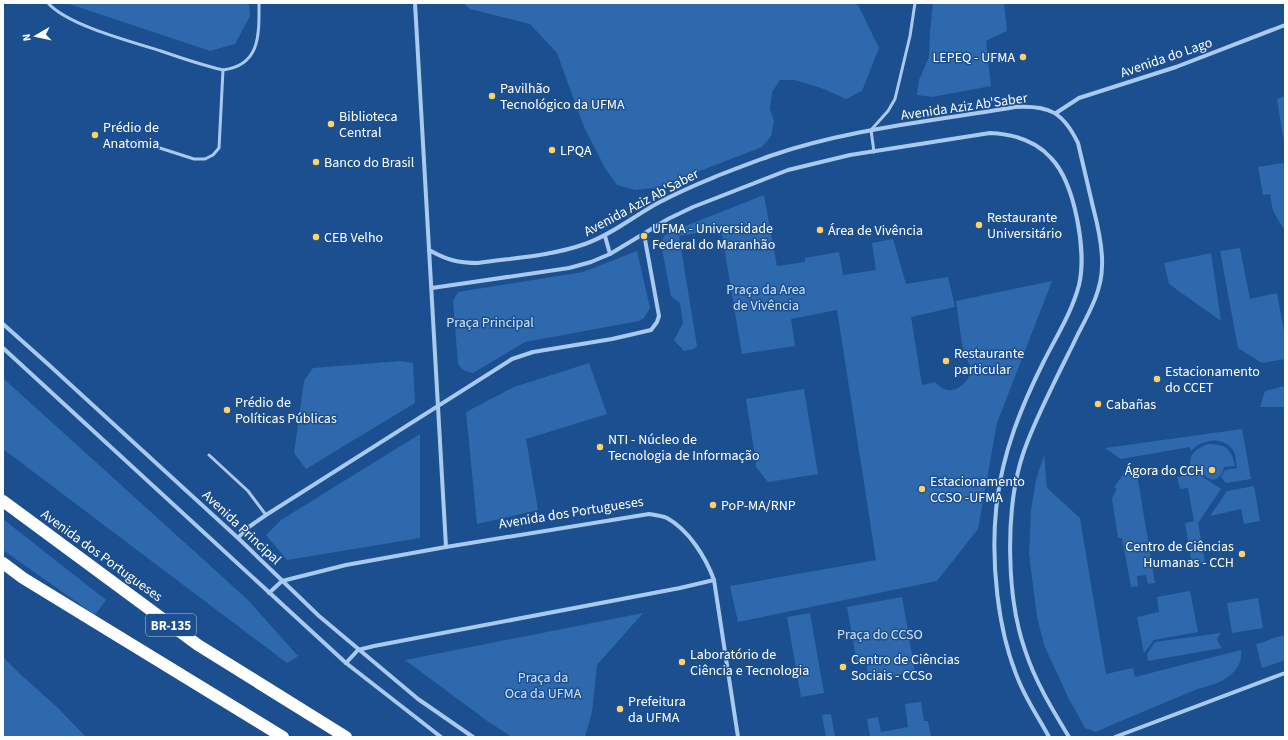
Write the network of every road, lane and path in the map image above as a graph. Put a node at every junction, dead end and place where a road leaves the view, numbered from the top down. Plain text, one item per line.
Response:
1 (48, 3) edge
2 (258, 3) edge
3 (416, 3) edge
4 (915, 3) edge
5 (1285, 25) edge
6 (222, 70) junction
7 (1056, 113) junction
8 (871, 130) junction
9 (138, 141) dead end
10 (874, 152) junction
11 (644, 234) junction
12 (605, 236) junction
13 (429, 250) junction
14 (610, 254) junction
15 (432, 288) junction
16 (3, 324) edge
17 (3, 348) edge
18 (438, 407) junction
19 (209, 455) dead end
20 (3, 501) edge
21 (266, 515) junction
22 (238, 538) junction
23 (446, 547) junction
24 (3, 563) edge
25 (714, 580) junction
26 (282, 581) junction
27 (269, 593) junction
28 (358, 650) junction
29 (346, 663) junction
30 (1285, 673) edge
31 (284, 737) edge
32 (346, 737) edge
33 (441, 737) edge
34 (473, 737) edge
35 (738, 737) edge
36 (1049, 737) edge
37 (1068, 737) edge
38 (1115, 737) edge

1 - 6 lane
2 - 6 lane
3 - 13 street
4 - 8 lane
5 - 7 street, Avenida do Lago
6 - 9 lane
7 - 8 street, Avenida Aziz Ab'Saber
7 - 37 street
8 - 10 lane
8 - 12 street, Avenida Aziz Ab'Saber
10 - 11 street, Avenida Aziz Ab'Saber
10 - 36 street, Avenida Aziz Ab'Saber
11 - 14 street, Avenida Aziz Ab'Saber
11 - 18 street
12 - 13 street, Avenida Aziz Ab'Saber
12 - 14 street
13 - 15 street
14 - 15 street, Avenida Aziz Ab'Saber
15 - 18 street
16 - 22 street, Avenida Principal
17 - 27 street
18 - 21 street
18 - 23 street
19 - 21 lane
20 - 32 highway, Avenida dos Portugueses / BR-135
21 - 22 street
22 - 26 street, Avenida Principal
23 - 25 street, Avenida dos Portugueses
23 - 26 street, Avenida dos Portugueses
24 - 31 highway, BR-135
25 - 28 street
25 - 35 street, Avenida dos Portugueses
26 - 27 street, Avenida dos Portugueses
26 - 28 street, Avenida Principal
27 - 29 street
28 - 29 street
28 - 34 street, Avenida Principal
29 - 33 street
30 - 38 street

